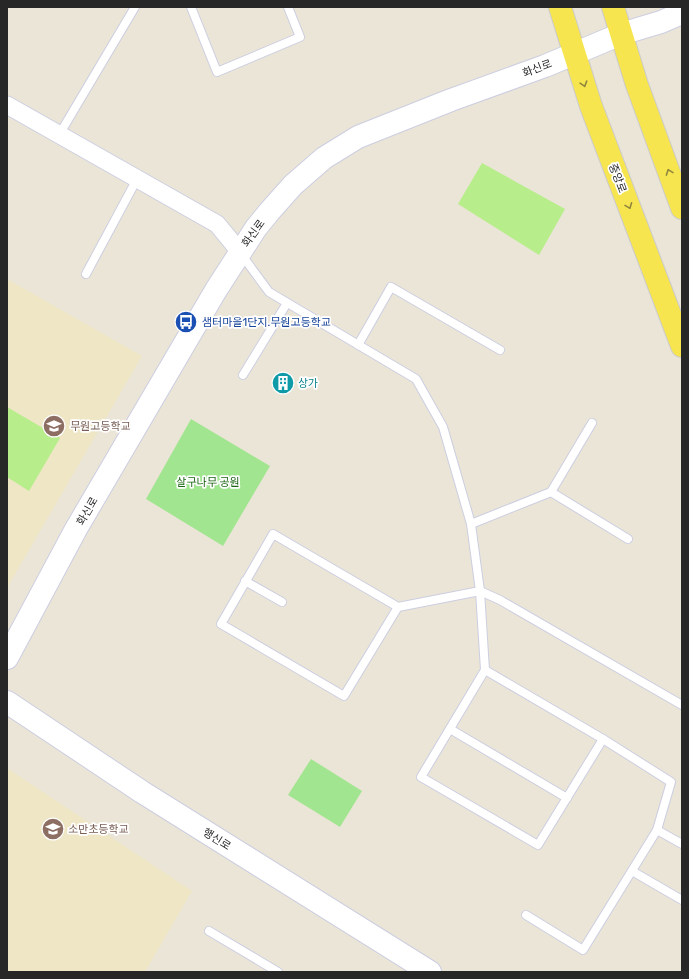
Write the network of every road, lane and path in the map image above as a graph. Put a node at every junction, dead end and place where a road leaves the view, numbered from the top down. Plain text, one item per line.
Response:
1 (135, 7) edge
2 (191, 7) edge
3 (288, 7) edge
4 (560, 7) edge
5 (613, 7) edge
6 (682, 13) edge
7 (621, 34) junction
8 (575, 54) junction
9 (9, 110) edge
10 (59, 135) junction
11 (137, 179) junction
12 (682, 208) edge
13 (240, 252) junction
14 (86, 274) dead end
15 (287, 302) junction
16 (358, 345) junction
17 (682, 346) edge
18 (500, 350) dead end
19 (243, 375) dead end
20 (592, 423) dead end
21 (551, 492) junction
22 (471, 524) junction
23 (628, 539) dead end
24 (245, 580) junction
25 (480, 591) junction
26 (282, 602) dead end
27 (398, 607) junction
28 (7, 658) edge
29 (485, 670) junction
30 (7, 702) edge
31 (682, 705) edge
32 (450, 729) junction
33 (603, 739) junction
34 (567, 798) junction
35 (657, 830) junction
36 (682, 844) edge
37 (632, 871) junction
38 (682, 900) edge
39 (526, 915) dead end
40 (209, 932) dead end
41 (278, 972) edge
42 (430, 972) edge

1 - 10 lane
2 - 3 lane
4 - 8 main road, 중앙로
5 - 7 main road
6 - 7 main road, 화신로
7 - 8 main road, 화신로
12 -> 7 main road
8 - 13 main road, 화신로
8 -> 17 main road, 중앙로
9 - 10 street
10 - 11 street
11 - 13 street
11 - 14 lane
13 - 15 lane
13 - 28 main road, 화신로
15 - 16 lane
15 - 19 lane
16 - 18 lane
16 - 22 lane
20 - 21 lane
21 - 22 lane
21 - 23 lane
22 - 25 lane
24 - 26 lane
24 - 27 lane
24 - 27 lane
25 - 27 lane
25 - 29 lane
25 - 31 lane
29 - 32 lane
29 - 33 lane
30 - 42 main road, 행신로
32 - 34 lane
32 - 34 lane
33 - 34 lane
33 - 35 lane
35 - 36 lane
35 - 37 lane
37 - 38 lane
37 - 39 lane
40 - 41 lane

